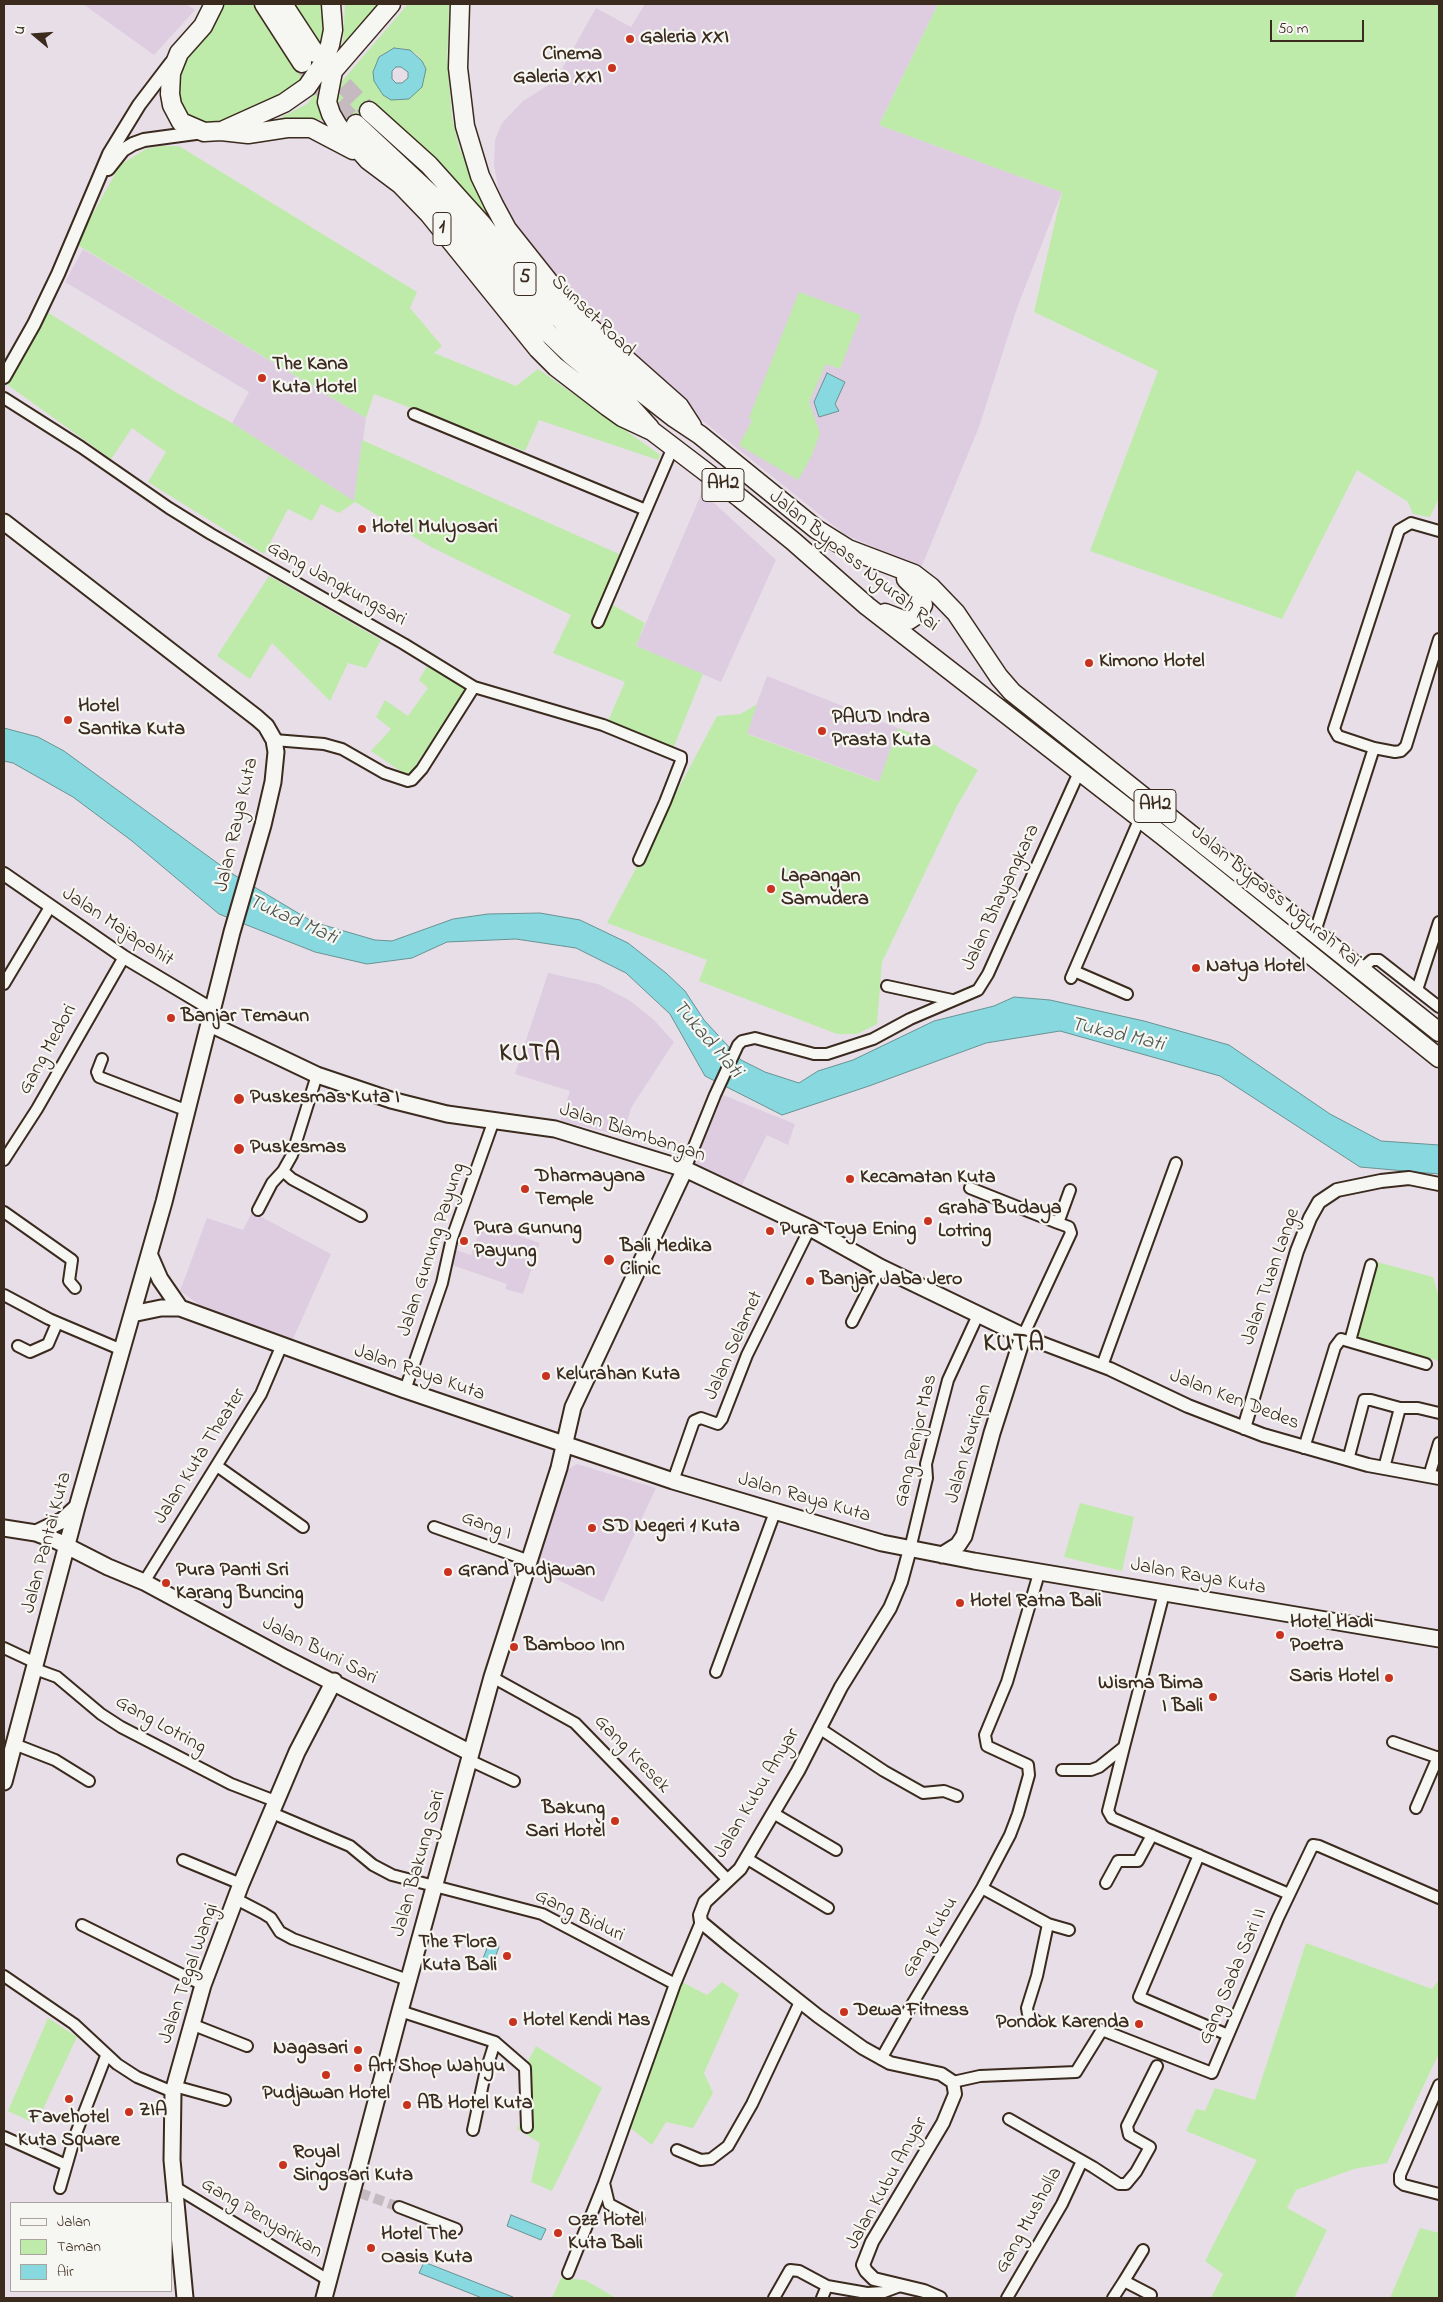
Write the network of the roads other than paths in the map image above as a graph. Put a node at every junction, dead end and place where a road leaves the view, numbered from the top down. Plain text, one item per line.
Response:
1 (214, 4) edge
2 (264, 4) edge
3 (284, 4) edge
4 (331, 4) edge
5 (391, 4) edge
6 (460, 4) edge
7 (179, 53) junction
8 (369, 111) tunnel mouth
9 (356, 124) tunnel mouth
10 (213, 132) junction
11 (368, 160) junction
12 (97, 183) junction
13 (4, 377) edge
14 (4, 398) edge
15 (414, 414) dead end
16 (652, 431) junction
17 (695, 431) junction
18 (673, 447) junction
19 (646, 510) junction
20 (4, 522) edge
21 (1439, 531) edge
22 (889, 565) junction
23 (867, 606) junction
24 (598, 622) dead end
25 (1439, 639) edge
26 (474, 687) junction
27 (274, 740) junction
28 (1374, 748) junction
29 (1080, 770) junction
30 (1140, 818) junction
31 (639, 860) dead end
32 (4, 874) edge
33 (50, 907) junction
34 (1439, 922) edge
35 (1314, 935) junction
36 (124, 957) junction
37 (1360, 970) junction
38 (4, 984) edge
39 (887, 986) dead end
40 (1418, 990) junction
41 (1127, 994) dead end
42 (952, 1000) junction
43 (1439, 1007) edge
44 (211, 1017) junction
45 (1439, 1032) edge
46 (1439, 1058) edge
47 (102, 1059) dead end
48 (317, 1075) junction
49 (188, 1111) junction
50 (494, 1120) junction
51 (4, 1160) edge
52 (1176, 1163) dead end
53 (684, 1169) junction
54 (284, 1171) junction
55 (1439, 1184) edge
56 (970, 1188) dead end
57 (1070, 1190) dead end
58 (258, 1210) dead end
59 (4, 1212) edge
60 (361, 1216) dead end
61 (1058, 1223) junction
62 (810, 1228) junction
63 (150, 1256) junction
64 (1370, 1265) dead end
65 (880, 1267) junction
66 (74, 1288) dead end
67 (4, 1295) edge
68 (180, 1308) junction
69 (132, 1314) junction
70 (978, 1315) junction
71 (852, 1322) dead end
72 (57, 1323) junction
73 (1023, 1336) junction
74 (1350, 1341) junction
75 (18, 1346) dead end
76 (281, 1346) junction
77 (122, 1350) junction
78 (1426, 1364) dead end
79 (1102, 1366) junction
80 (405, 1390) junction
81 (1400, 1408) junction
82 (1439, 1413) edge
83 (1244, 1428) junction
84 (1439, 1443) edge
85 (564, 1444) junction
86 (1304, 1448) junction
87 (1348, 1460) junction
88 (217, 1466) junction
89 (1384, 1468) junction
90 (1434, 1477) edge
91 (673, 1481) junction
92 (77, 1507) junction
93 (775, 1512) junction
94 (303, 1527) dead end
95 (434, 1527) dead end
96 (4, 1528) edge
97 (36, 1533) junction
98 (964, 1536) junction
99 (67, 1548) junction
100 (910, 1549) junction
101 (942, 1555) junction
102 (528, 1560) junction
103 (974, 1561) junction
104 (1040, 1570) junction
105 (144, 1582) junction
106 (1164, 1593) junction
107 (1439, 1639) edge
108 (4, 1648) edge
109 (35, 1666) junction
110 (716, 1672) dead end
111 (492, 1677) junction
112 (334, 1681) junction
113 (819, 1728) junction
114 (1393, 1742) dead end
115 (1124, 1747) junction
116 (10, 1750) edge
117 (470, 1757) junction
118 (1439, 1758) edge
119 (1062, 1770) dead end
120 (89, 1781) dead end
121 (4, 1782) edge
122 (514, 1782) dead end
123 (957, 1796) dead end
124 (274, 1807) junction
125 (1416, 1808) dead end
126 (773, 1813) junction
127 (1152, 1835) junction
128 (836, 1850) dead end
129 (1199, 1855) junction
130 (746, 1858) junction
131 (184, 1860) dead end
132 (728, 1880) junction
133 (1106, 1883) dead end
134 (241, 1884) junction
135 (435, 1885) junction
136 (982, 1888) junction
137 (1289, 1894) junction
138 (1439, 1898) edge
139 (236, 1899) junction
140 (828, 1908) dead end
141 (701, 1922) junction
142 (1048, 1924) junction
143 (82, 1925) dead end
144 (1069, 1930) dead end
145 (4, 1976) edge
146 (408, 1980) junction
147 (675, 1984) junction
148 (203, 1985) junction
149 (800, 2002) junction
150 (400, 2011) junction
151 (1036, 2021) dead end
152 (191, 2024) junction
153 (1228, 2035) junction
154 (495, 2042) junction
155 (247, 2046) dead end
156 (106, 2056) junction
157 (881, 2059) junction
158 (1157, 2066) dead end
159 (953, 2082) junction
160 (1439, 2085) edge
161 (174, 2089) junction
162 (225, 2100) dead end
163 (1009, 2119) dead end
164 (527, 2127) dead end
165 (473, 2130) dead end
166 (4, 2137) edge
167 (677, 2150) dead end
168 (1082, 2160) junction
169 (66, 2165) junction
170 (604, 2183) junction
171 (175, 2187) junction
172 (60, 2188) dead end
173 (1439, 2194) edge
174 (399, 2207) tunnel mouth
175 (639, 2220) dead end
176 (456, 2229) dead end
177 (1143, 2250) dead end
178 (568, 2273) dead end
179 (328, 2280) junction
180 (1124, 2281) junction
181 (828, 2286) junction
182 (902, 2286) junction
183 (1151, 2295) dead end
184 (185, 2298) edge
185 (324, 2298) edge
186 (774, 2298) edge
187 (822, 2298) edge
188 (937, 2298) edge
189 (1007, 2298) edge
190 (1113, 2298) edge

1 - 7 highway
2 - 3 highway
4 - 10 highway
5 - 11 highway, Jalan Bypass Ngurah Rai / 1
6 - 17 highway, Jalan Bypass Ngurah Rai
7 - 10 highway
7 - 12 street
8 - 17 highway, Sunset Road / 5
9 - 16 highway, Sunset Road / 5
10 - 11 highway
10 - 12 street
11 - 16 highway, Jalan Bypass Ngurah Rai / 1
12 - 13 street
14 - 26 street, Gang Jangkungsari
15 - 19 street
16 - 18 highway, Jalan Bypass Ngurah Rai / AH2
17 - 22 highway, Jalan Bypass Ngurah Rai / AH2
18 - 19 street
18 - 23 highway, Jalan Bypass Ngurah Rai / AH2
19 - 24 street
20 - 27 main road, Jalan Raya Kuta
21 - 28 street
22 - 23 highway
22 - 35 highway, Jalan Bypass Ngurah Rai / AH2
23 - 29 highway, Jalan Bypass Ngurah Rai / AH2
25 - 28 street
26 - 27 street
26 - 31 street, Gang Jangkungsari
27 - 44 main road, Jalan Raya Kuta
28 - 35 street
29 - 30 highway, Jalan Bypass Ngurah Rai / AH2
29 - 42 street, Jalan Bhayangkara
30 - 41 street
30 - 46 highway, Jalan Bypass Ngurah Rai / AH2
32 - 33 street, Jalan Majapahit
33 - 36 street, Jalan Majapahit
33 - 38 street
34 - 40 street
35 - 37 highway, Jalan Bypass Ngurah Rai / AH2
36 - 44 street, Jalan Majapahit
36 - 51 street, Gang Medori
37 - 40 street
37 - 45 highway, Jalan Bypass Ngurah Rai / AH2
39 - 42 street
40 - 43 street
42 - 53 street, Jalan Bhayangkara
44 - 48 main road, Jalan Blambangan
44 - 49 main road, Jalan Raya Kuta
47 - 49 street
48 - 50 main road, Jalan Blambangan
48 - 54 street
49 - 63 main road, Jalan Raya Kuta
50 - 53 main road, Jalan Blambangan
50 - 80 street, Jalan Gunung Payung
52 - 79 street
53 - 62 main road, Jalan Blambangan
53 - 85 main road, Jalan Bakung Sari
54 - 58 street
54 - 60 street
55 - 83 street, Jalan Tuan Lange
56 - 61 street
57 - 61 street
59 - 66 street
61 - 73 street
62 - 65 main road, Jalan Blambangan
62 - 91 street, Jalan Selamet
63 - 68 main road
63 - 69 main road, Jalan Raya Kuta
64 - 74 street
65 - 70 main road, Jalan Blambangan
65 - 71 street
67 - 72 street
68 - 69 main road, Jalan Raya Kuta
68 - 76 main road, Jalan Raya Kuta
69 - 77 main road, Jalan Pantai Kuta
70 - 73 main road, Jalan Blambangan
70 - 100 street, Gang Penjor Mas
72 - 75 street
72 - 77 street
73 - 79 street, Jalan Ken Dedes
73 - 98 main road, Jalan Kauripan
74 - 78 street
74 - 86 street
76 - 80 main road, Jalan Raya Kuta
76 - 88 street, Jalan Kuta Theater
77 - 92 main road, Jalan Pantai Kuta
79 - 83 street, Jalan Ken Dedes
80 - 85 main road, Jalan Raya Kuta
81 - 82 street
81 - 87 street
81 - 89 street
83 - 86 street, Jalan Ken Dedes
84 - 90 street
85 - 91 main road, Jalan Raya Kuta
85 - 102 main road, Jalan Bakung Sari
86 - 87 street, Jalan Ken Dedes
87 - 89 street, Jalan Ken Dedes
88 - 94 street
88 - 105 street, Jalan Kuta Theater
89 - 90 street, Jalan Ken Dedes
91 - 93 main road, Jalan Raya Kuta
92 - 97 main road
92 - 99 main road, Jalan Pantai Kuta
93 - 100 main road, Jalan Raya Kuta
93 - 110 street
95 - 102 street, Gang I
96 - 97 main road, Jalan Buni Sari
97 - 99 main road, Jalan Buni Sari
98 - 101 main road, Jalan Kauripan
98 - 103 main road, Jalan Kauripan
99 - 105 main road, Jalan Buni Sari
99 - 109 main road, Jalan Pantai Kuta
100 - 101 main road, Jalan Raya Kuta
100 - 113 street, Jalan Kubu Anyar
101 - 103 main road, Jalan Raya Kuta
102 - 111 main road, Jalan Bakung Sari
103 - 104 main road, Jalan Raya Kuta
104 - 106 main road, Jalan Raya Kuta
104 - 136 street, Gang Kubu
105 - 112 main road, Jalan Buni Sari
106 - 107 main road, Jalan Raya Kuta
106 - 115 street
108 - 109 street, Gang Lotring
109 - 116 main road, Jalan Pantai Kuta
109 - 124 street, Gang Lotring
111 - 117 main road, Jalan Bakung Sari
111 - 132 street, Gang Kresek
112 - 117 main road, Jalan Buni Sari
112 - 124 main road, Jalan Tegal Wangi
113 - 123 street
113 - 126 street, Jalan Kubu Anyar
114 - 118 street
115 - 119 street
115 - 127 street, Gang Sada Sari II
116 - 120 street
116 - 121 main road, Jalan Pantai Kuta
117 - 122 street
117 - 135 main road, Jalan Bakung Sari
118 - 125 street
124 - 134 main road, Jalan Tegal Wangi
124 - 135 street, Gang Lotring
126 - 128 street
126 - 130 street, Jalan Kubu Anyar
127 - 129 street, Gang Sada Sari II
127 - 133 street
129 - 137 street, Gang Sada Sari II
129 - 153 street
130 - 132 street, Jalan Kubu Anyar
130 - 140 street
131 - 134 street
132 - 141 street, Jalan Kubu Anyar
134 - 139 main road, Jalan Tegal Wangi
135 - 146 main road, Jalan Bakung Sari
135 - 147 street, Gang Biduri
136 - 142 street
136 - 157 street, Gang Kubu
137 - 138 street, Gang Sada Sari II
137 - 153 street, Gang Sada Sari II
139 - 146 street
139 - 148 main road, Jalan Tegal Wangi
141 - 147 street
141 - 149 street
142 - 144 street
142 - 151 street
143 - 148 street
145 - 156 street
146 - 150 main road, Jalan Bakung Sari
147 - 170 street
148 - 152 main road, Jalan Tegal Wangi
149 - 157 street
149 - 167 street
150 - 154 street
150 - 179 main road, Jalan Bakung Sari
152 - 155 street
152 - 161 main road, Jalan Tegal Wangi
153 - 159 street, Gang Sada Sari II
154 - 164 street
154 - 165 street
156 - 161 street
156 - 169 street
157 - 159 street
158 - 168 street
159 - 182 street, Jalan Kubu Anyar
160 - 173 street
161 - 162 street
161 - 171 main road, Jalan Tegal Wangi
163 - 168 street
166 - 169 street
168 - 189 street, Gang Musholla
169 - 172 street
170 - 175 street
170 - 178 street
171 - 179 street, Gang Penyarikan
171 - 184 main road, Jalan Tegal Wangi
174 - 176 street
177 - 180 street
179 - 185 main road, Jalan Bakung Sari
180 - 183 street
180 - 190 street
181 - 182 street
181 - 186 street
181 - 187 street
182 - 188 street, Jalan Kubu Anyar

